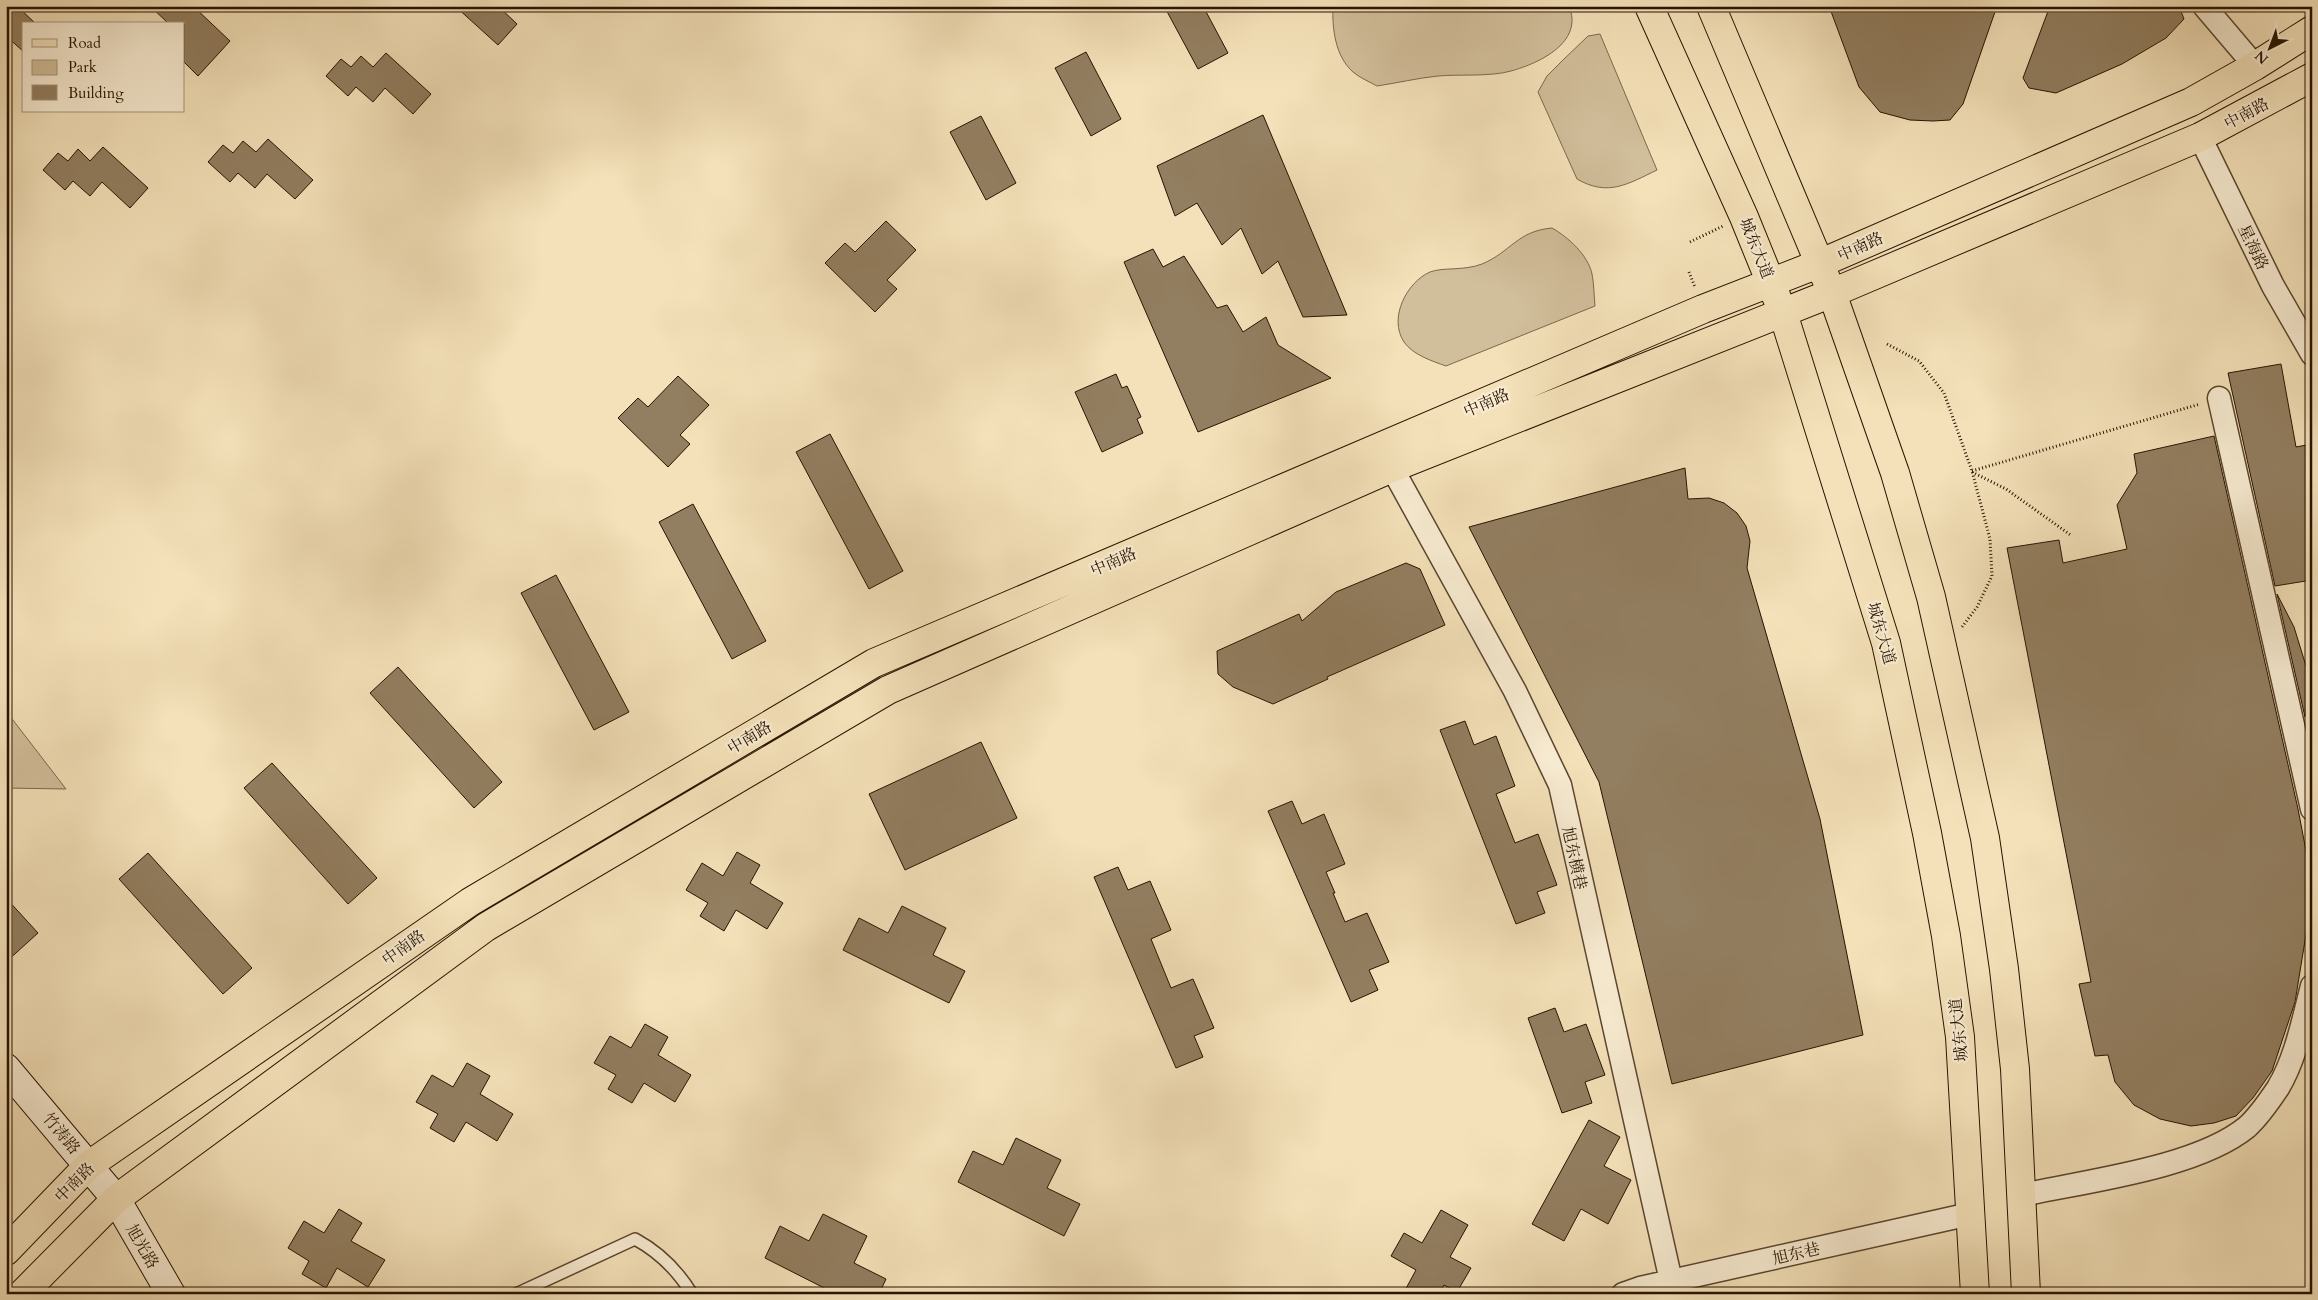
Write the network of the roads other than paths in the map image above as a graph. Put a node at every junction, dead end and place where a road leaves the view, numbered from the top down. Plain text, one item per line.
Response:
1 (1649, 6) edge
2 (1711, 6) edge
3 (2204, 6) edge
4 (2312, 30) edge
5 (2255, 66) junction
6 (2312, 77) edge
7 (2200, 137) junction
8 (1821, 263) junction
9 (1771, 283) junction
10 (1832, 293) junction
11 (1783, 313) junction
12 (2312, 354) edge
13 (2219, 398) road end
14 (1392, 468) junction
15 (2312, 809) edge
16 (2312, 986) edge
17 (6, 1068) edge
18 (89, 1164) junction
19 (2022, 1195) junction
20 (116, 1199) junction
21 (1970, 1214) junction
22 (6, 1251) edge
23 (1671, 1281) junction
24 (22, 1294) edge
25 (170, 1294) edge
26 (516, 1294) edge
27 (692, 1294) edge
28 (1623, 1294) edge
29 (1975, 1294) edge
30 (2026, 1294) edge

1 - 9 main road, 城东大道
2 - 8 main road
3 - 5 street
4 - 5 main road, 中南路
5 - 8 main road, 中南路
6 - 7 main road, 中南路
7 - 10 main road, 中南路
7 - 12 street, 星海路
8 - 9 main road, 中南路
8 - 10 main road
9 - 11 main road, 城东大道
9 - 18 main road, 中南路
10 - 11 main road, 中南路
10 - 19 main road
11 - 14 main road, 中南路
11 - 21 main road, 城东大道
13 - 15 street
14 - 20 main road, 中南路
14 - 23 street, 旭东横巷
16 - 19 street
17 - 18 street, 竹涛路
18 - 20 street, 竹涛路
18 - 22 main road, 中南路
19 - 30 main road
20 - 24 main road, 中南路
20 - 25 street, 旭光路
21 - 23 street, 旭东巷
21 - 29 main road, 城东大道
23 - 28 street, 旭东巷
26 - 27 lane

